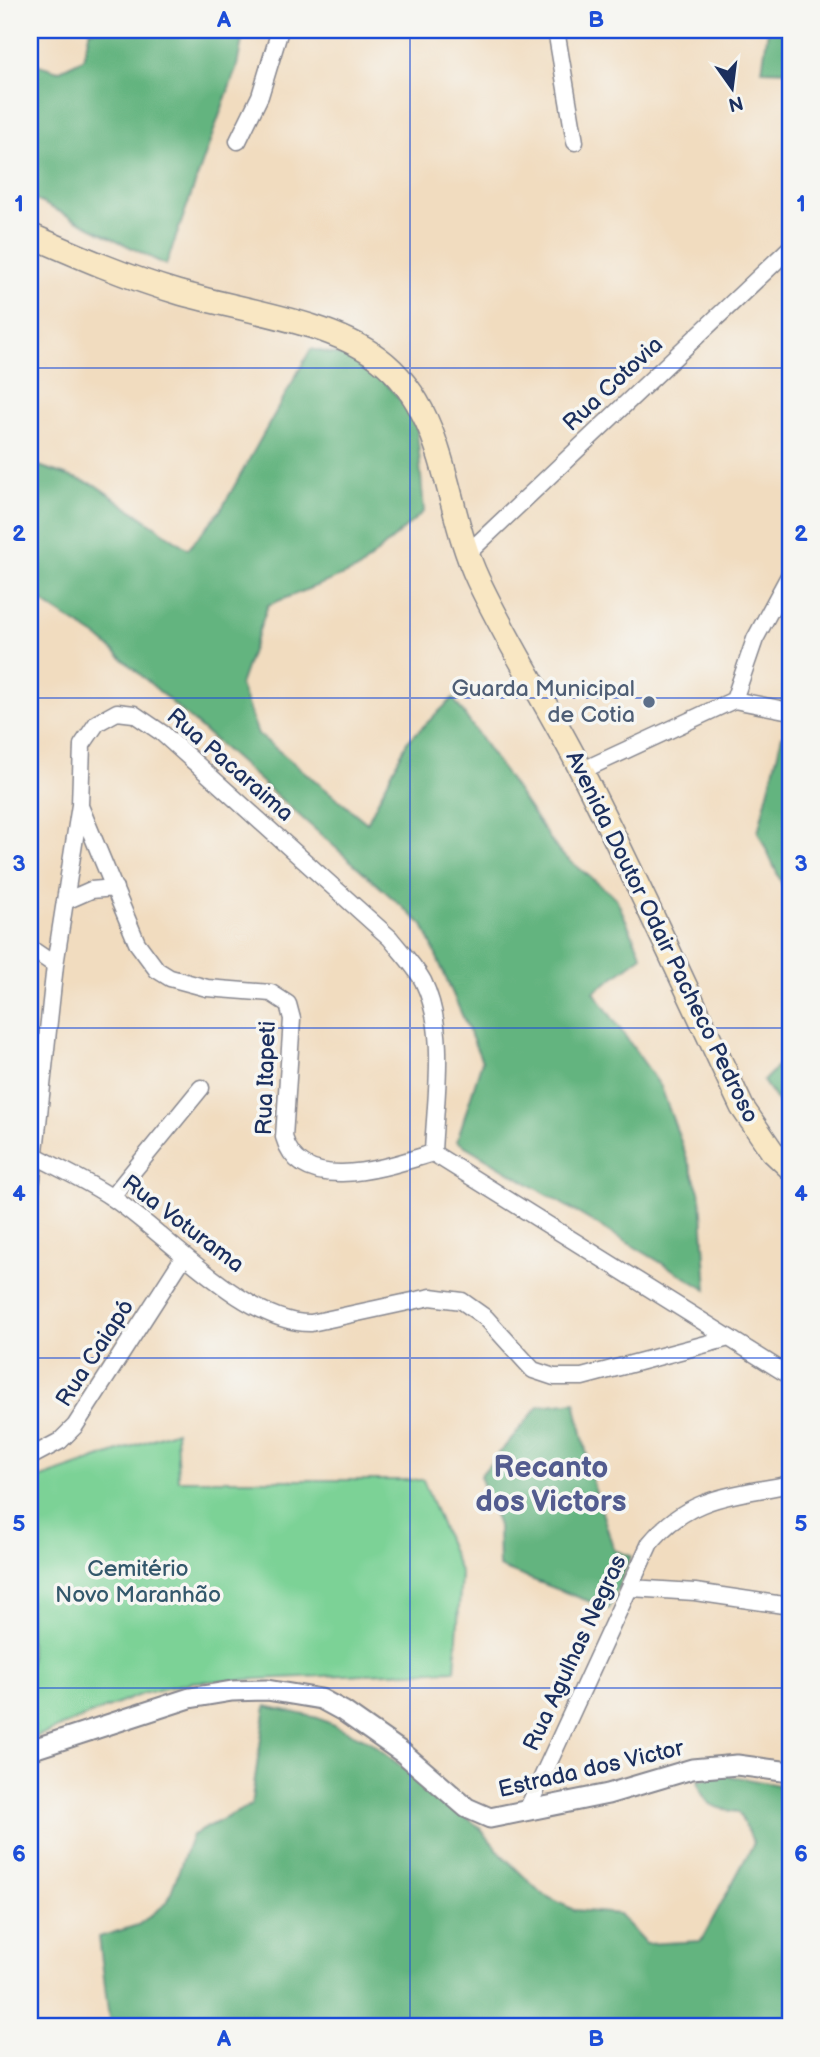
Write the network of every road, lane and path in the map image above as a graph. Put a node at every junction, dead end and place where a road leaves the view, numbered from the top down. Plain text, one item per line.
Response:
1 (280, 30) edge
2 (556, 30) edge
3 (238, 141) dead end
4 (575, 142) dead end
5 (30, 235) edge
6 (790, 247) edge
7 (467, 554) junction
8 (790, 574) edge
9 (734, 700) junction
10 (790, 711) edge
11 (582, 771) junction
12 (80, 805) junction
13 (115, 888) junction
14 (66, 901) junction
15 (30, 948) edge
16 (55, 965) junction
17 (201, 1088) dead end
18 (433, 1153) junction
19 (36, 1156) junction
20 (790, 1168) edge
21 (112, 1197) junction
22 (30, 1198) edge
23 (183, 1258) junction
24 (729, 1338) junction
25 (790, 1376) edge
26 (30, 1457) edge
27 (790, 1484) edge
28 (631, 1588) junction
29 (790, 1606) edge
30 (30, 1750) edge
31 (790, 1772) edge
32 (527, 1810) junction

1 - 3 street
2 - 4 street
5 - 7 main road, Avenida Doutor Odair Pacheco Pedroso
6 - 7 street, Rua Cotovia
7 - 11 main road, Avenida Doutor Odair Pacheco Pedroso
8 - 9 street
9 - 10 street
9 - 11 street
11 - 20 main road, Avenida Doutor Odair Pacheco Pedroso
12 - 13 street, Rua Itapeti
12 - 14 street, Rua Pacaraima
12 - 18 street, Rua Pacaraima
13 - 14 street
13 - 18 street, Rua Itapeti
14 - 16 street, Rua Pacaraima
15 - 16 street
16 - 19 street, Rua Pacaraima
17 - 21 street
18 - 24 street
19 - 21 street, Rua Voturama
19 - 22 street, Rua Pacaraima
21 - 23 street, Rua Voturama
23 - 24 street, Rua Voturama
23 - 26 street, Rua Caiapó
24 - 25 street
27 - 28 street, Rua Agulhas Negras
28 - 29 street
28 - 32 street, Rua Agulhas Negras
30 - 32 street, Estrada dos Victor
31 - 32 street, Estrada dos Victor

